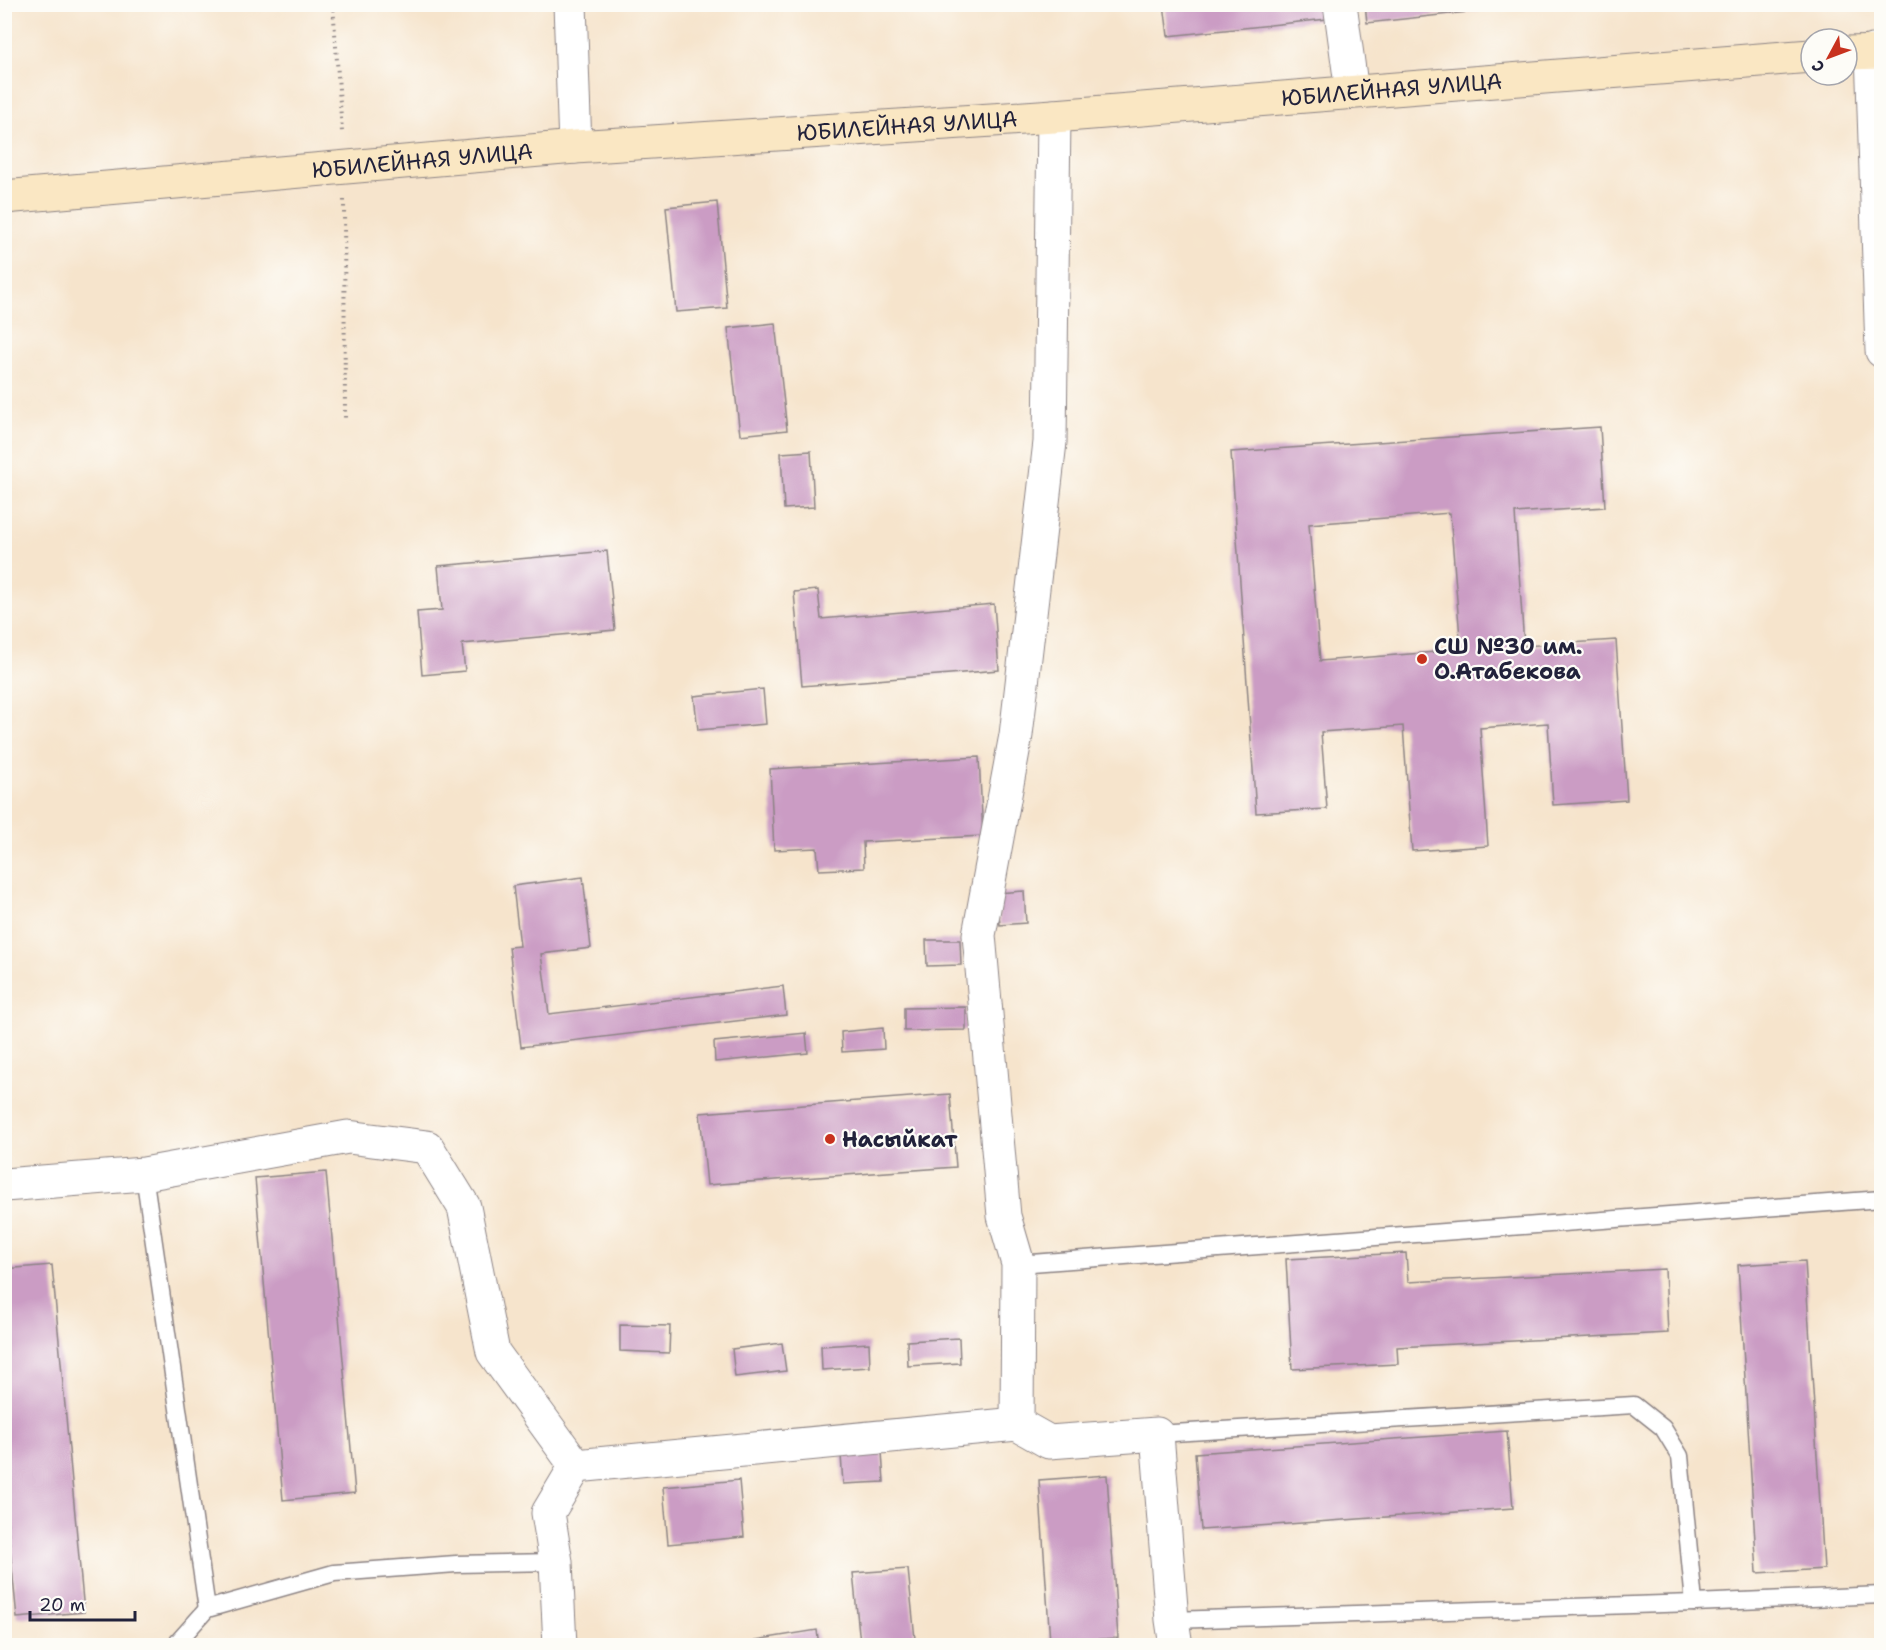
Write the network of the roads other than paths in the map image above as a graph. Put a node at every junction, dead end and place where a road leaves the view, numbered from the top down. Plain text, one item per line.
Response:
1 (570, 4) edge
2 (1340, 4) edge
3 (1867, 52) edge
4 (1799, 57) edge
5 (1352, 92) junction
6 (1054, 116) junction
7 (575, 147) junction
8 (4, 197) edge
9 (1881, 351) edge
10 (144, 1174) junction
11 (4, 1185) edge
12 (1881, 1199) edge
13 (1018, 1264) junction
14 (1017, 1424) junction
15 (1157, 1434) junction
16 (576, 1466) junction
17 (556, 1562) junction
18 (1881, 1594) edge
19 (1694, 1603) junction
20 (207, 1609) junction
21 (1174, 1633) edge
22 (174, 1646) edge
23 (560, 1646) edge

1 - 7 street
2 - 5 street
3 - 9 street
4 - 5 main road, ЮБИЛЕЙНАЯ УЛИЦА
5 - 6 main road, ЮБИЛЕЙНАЯ УЛИЦА
6 - 7 main road, ЮБИЛЕЙНАЯ УЛИЦА
6 - 13 street
7 - 8 main road, ЮБИЛЕЙНАЯ УЛИЦА
10 - 11 street
10 - 16 street
10 - 20 lane
12 - 13 lane
13 - 14 street
14 - 15 street
14 - 16 street
15 - 19 lane
15 - 21 street
16 - 17 street
17 - 20 lane
17 - 23 street
18 - 19 lane
19 - 21 lane
20 - 22 lane

